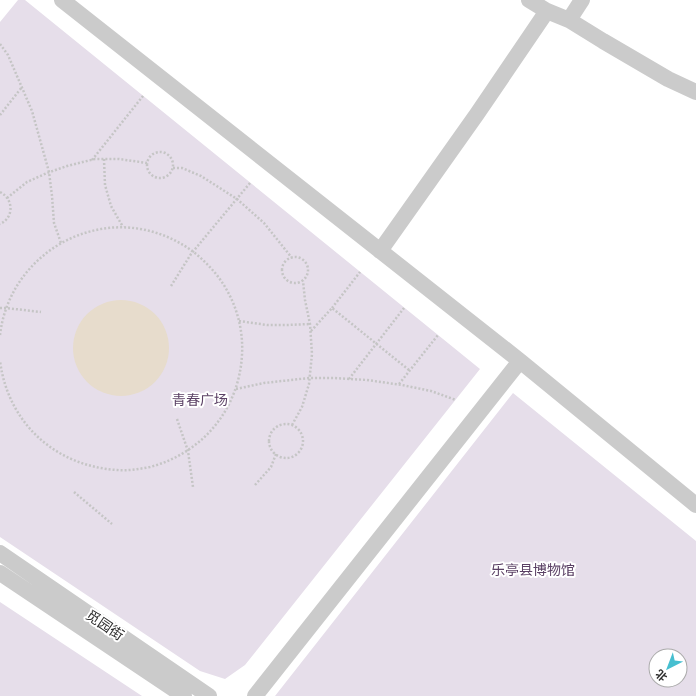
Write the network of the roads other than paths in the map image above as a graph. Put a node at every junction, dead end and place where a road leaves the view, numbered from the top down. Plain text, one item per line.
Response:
1 (62, 0) edge
2 (582, 0) edge
3 (532, 1) edge
4 (547, 11) junction
5 (569, 20) junction
6 (696, 92) edge
7 (380, 251) junction
8 (520, 361) junction
9 (696, 505) edge
10 (0, 554) edge
11 (0, 574) edge
12 (184, 696) edge
13 (209, 696) edge
14 (255, 696) edge

1 - 7 street
2 - 5 street
3 - 4 street
4 - 5 street
4 - 7 street
5 - 6 street
7 - 8 street
8 - 9 street
8 - 14 street
10 - 13 street, 觅园街
11 - 12 street, 觅园街

